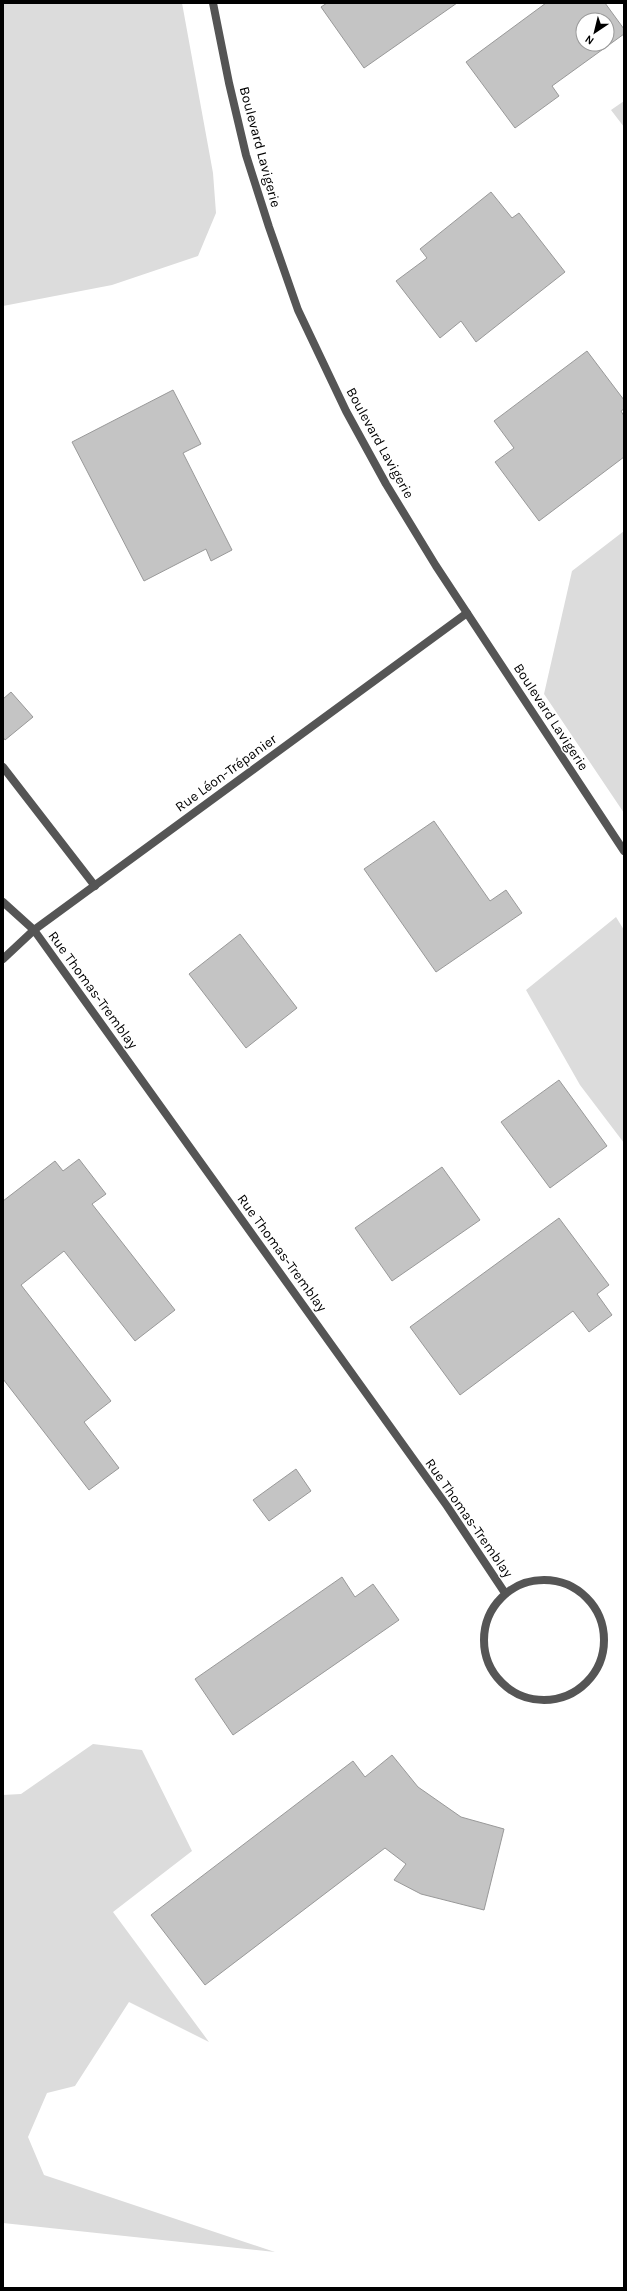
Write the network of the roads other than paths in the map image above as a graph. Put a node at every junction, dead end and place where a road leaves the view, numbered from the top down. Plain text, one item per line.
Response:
1 (213, 3) edge
2 (467, 613) junction
3 (3, 767) edge
4 (624, 851) edge
5 (95, 886) junction
6 (3, 902) edge
7 (34, 930) junction
8 (3, 959) edge
9 (506, 1593) junction

1 - 2 street, Boulevard Lavigerie
2 - 4 street, Boulevard Lavigerie
2 - 5 street, Rue Léon-Trépanier
3 - 5 street
5 - 7 street, Rue Léon-Trépanier
6 - 7 street, Rue Thomas-Tremblay
7 - 8 street, Rue Léon-Trépanier
7 - 9 street, Rue Thomas-Tremblay
9 - 9 street, Rue Thomas-Tremblay

